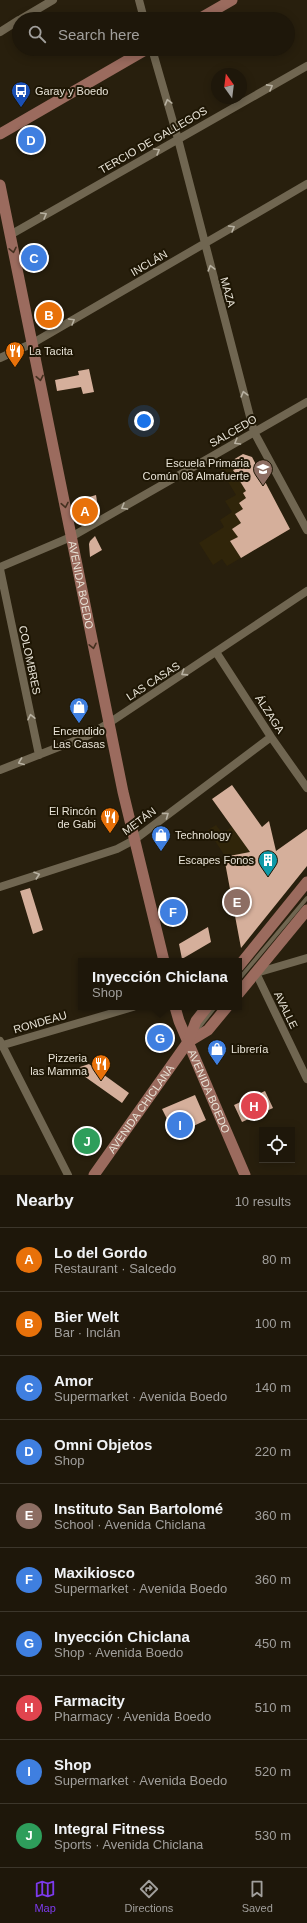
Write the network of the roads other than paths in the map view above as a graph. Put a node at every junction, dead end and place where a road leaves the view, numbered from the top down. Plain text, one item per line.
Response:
1 (53, 0) edge
2 (139, 0) edge
3 (232, 0) edge
4 (33, 12) edge
5 (142, 12) edge
6 (211, 12) edge
7 (12, 25) edge
8 (0, 32) edge
9 (135, 56) edge
10 (154, 56) edge
11 (307, 66) edge
12 (0, 134) edge
13 (178, 139) junction
14 (307, 184) edge
15 (0, 185) edge
16 (10, 235) junction
17 (204, 244) junction
18 (33, 344) junction
19 (0, 358) edge
20 (307, 402) edge
21 (254, 432) junction
22 (307, 530) edge
23 (71, 537) junction
24 (0, 568) edge
25 (307, 591) edge
26 (216, 652) junction
27 (109, 723) junction
28 (271, 737) junction
29 (39, 755) junction
30 (0, 770) edge
31 (307, 788) edge
32 (134, 840) junction
33 (307, 882) edge
34 (0, 887) edge
35 (307, 898) edge
36 (307, 910) edge
37 (163, 958) edge
38 (307, 958) edge
39 (242, 962) edge
40 (256, 973) junction
41 (242, 975) edge
42 (242, 989) edge
43 (122, 1010) edge
44 (176, 1010) edge
45 (205, 1010) edge
46 (213, 1010) edge
47 (225, 1010) edge
48 (188, 1042) junction
49 (1, 1044) edge
50 (307, 1079) edge
51 (68, 1175) edge
52 (94, 1175) edge
53 (245, 1175) edge

1 - 4 street
2 - 5 street
3 - 6 main road
7 - 8 street
9 - 12 main road
13 -> 10 street, MAZA
13 -> 11 street, TERCIO DE GALLEGOS
16 -> 13 street, TERCIO DE GALLEGOS
13 - 17 street, MAZA
17 -> 14 street, INCLÁN
15 - 16 main road, AVENIDA BOEDO
16 -> 18 main road, AVENIDA BOEDO
18 -> 17 street, INCLÁN
21 -> 17 street, MAZA
18 - 19 street, INCLÁN
18 -> 23 main road, AVENIDA BOEDO
20 - 21 street, SALCEDO
21 - 22 street, MAZA
21 -> 23 street, SALCEDO
23 - 24 street, SALCEDO
23 -> 27 main road, AVENIDA BOEDO
29 -> 24 street, COLOMBRES
25 - 26 street, LAS CASAS
26 -> 27 street, LAS CASAS
26 - 28 street, ÁLZAGA
27 - 29 street, LAS CASAS
27 - 32 main road, AVENIDA BOEDO
28 - 31 street, ÁLZAGA
32 -> 28 street, METÁN
29 -> 30 street, LAS CASAS
34 -> 32 street, METÁN
32 - 37 main road, AVENIDA BOEDO
33 - 39 main road
35 - 41 lane
36 - 40 main road
38 - 40 street
40 - 42 main road
40 - 50 street, AVALLE
43 - 49 street, RONDEAU
44 - 48 main road, AVENIDA BOEDO
45 - 48 main road, AVENIDA CHICLANA
46 - 48 lane
47 - 48 main road, AVENIDA CHICLANA
48 - 52 main road, AVENIDA CHICLANA
48 - 53 main road, AVENIDA BOEDO
49 - 51 street

